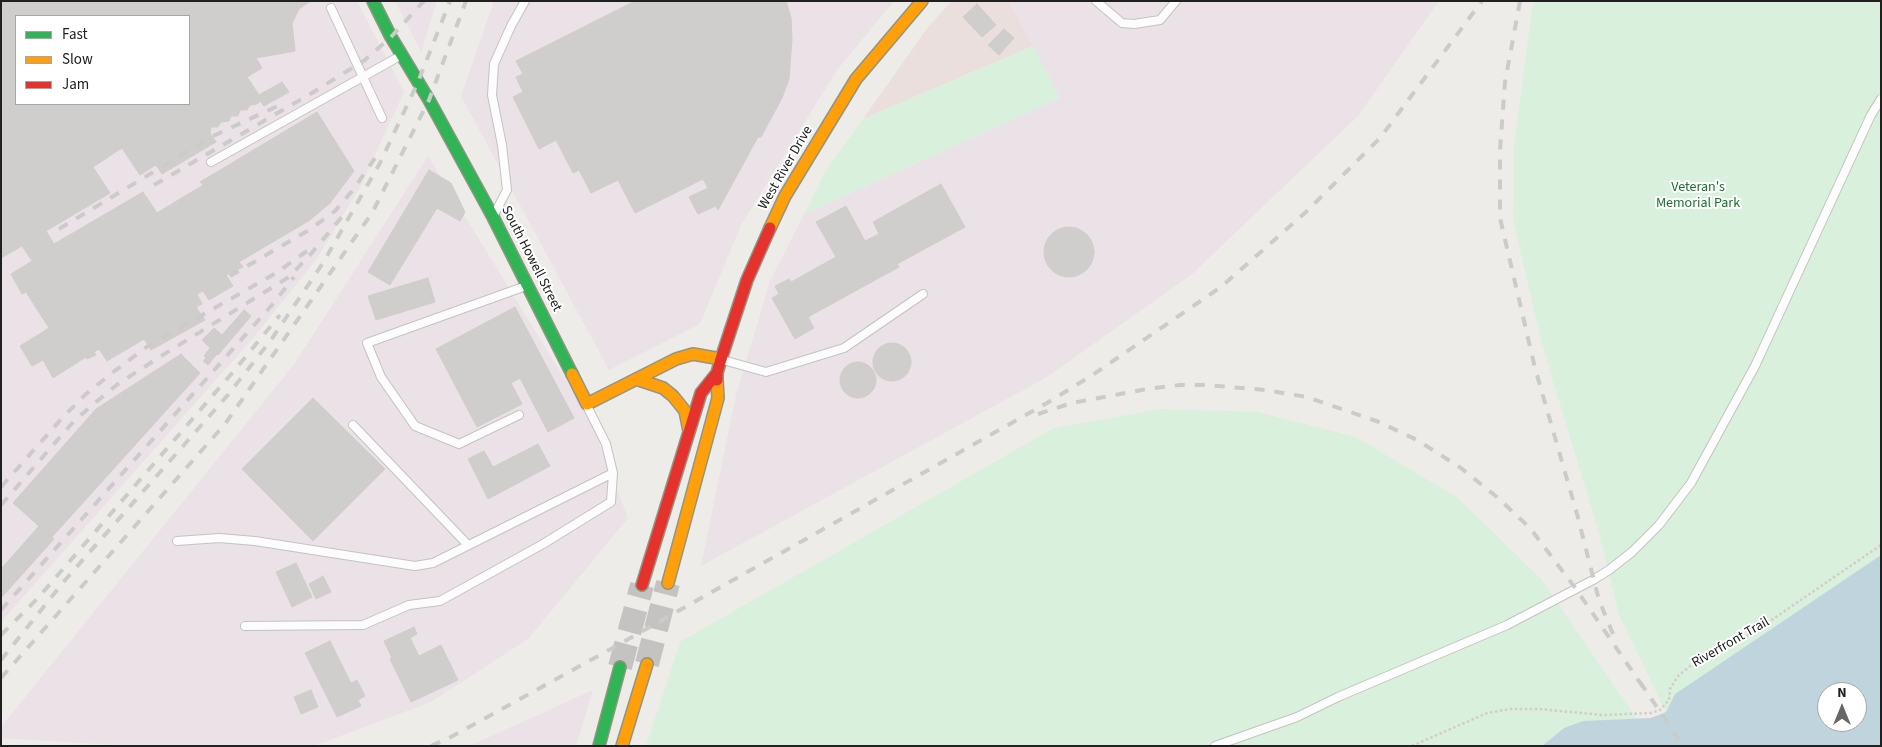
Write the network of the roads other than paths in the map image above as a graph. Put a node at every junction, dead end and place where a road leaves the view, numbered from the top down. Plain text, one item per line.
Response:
1 (374, 1) edge
2 (525, 1) edge
3 (922, 1) edge
4 (1096, 1) edge
5 (1176, 1) edge
6 (331, 8) dead end
7 (401, 55) junction
8 (363, 76) junction
9 (1881, 99) edge
10 (382, 118) dead end
11 (211, 162) dead end
12 (493, 217) junction
13 (528, 285) junction
14 (923, 294) dead end
15 (721, 360) junction
16 (718, 373) junction
17 (636, 380) junction
18 (586, 404) junction
19 (519, 415) dead end
20 (353, 425) dead end
21 (689, 431) junction
22 (613, 473) junction
23 (177, 541) dead end
24 (468, 545) junction
25 (668, 583) tunnel mouth
26 (642, 585) tunnel mouth
27 (245, 626) dead end
28 (647, 664) tunnel mouth
29 (620, 668) tunnel mouth
30 (599, 746) edge
31 (622, 746) edge
32 (1215, 746) edge

1 - 7 main road, South Howell Street
2 - 12 lane
3 - 15 main road, West River Drive
4 - 5 lane
6 - 8 lane
7 - 8 lane
7 - 12 main road, South Howell Street
8 - 10 lane
8 - 11 lane
9 - 32 lane
12 - 13 main road, South Howell Street
13 - 18 main road, South Howell Street
13 - 19 lane
14 - 15 lane
15 - 16 main road, West River Drive
15 - 17 main road
16 - 21 main road, West River Drive
16 - 25 main road, West River Drive
17 - 18 main road
17 - 21 main road
18 - 22 lane
20 - 24 lane
21 - 26 main road, West River Drive
22 - 24 lane
22 - 27 lane
23 - 24 lane
28 - 31 main road
29 - 30 main road

